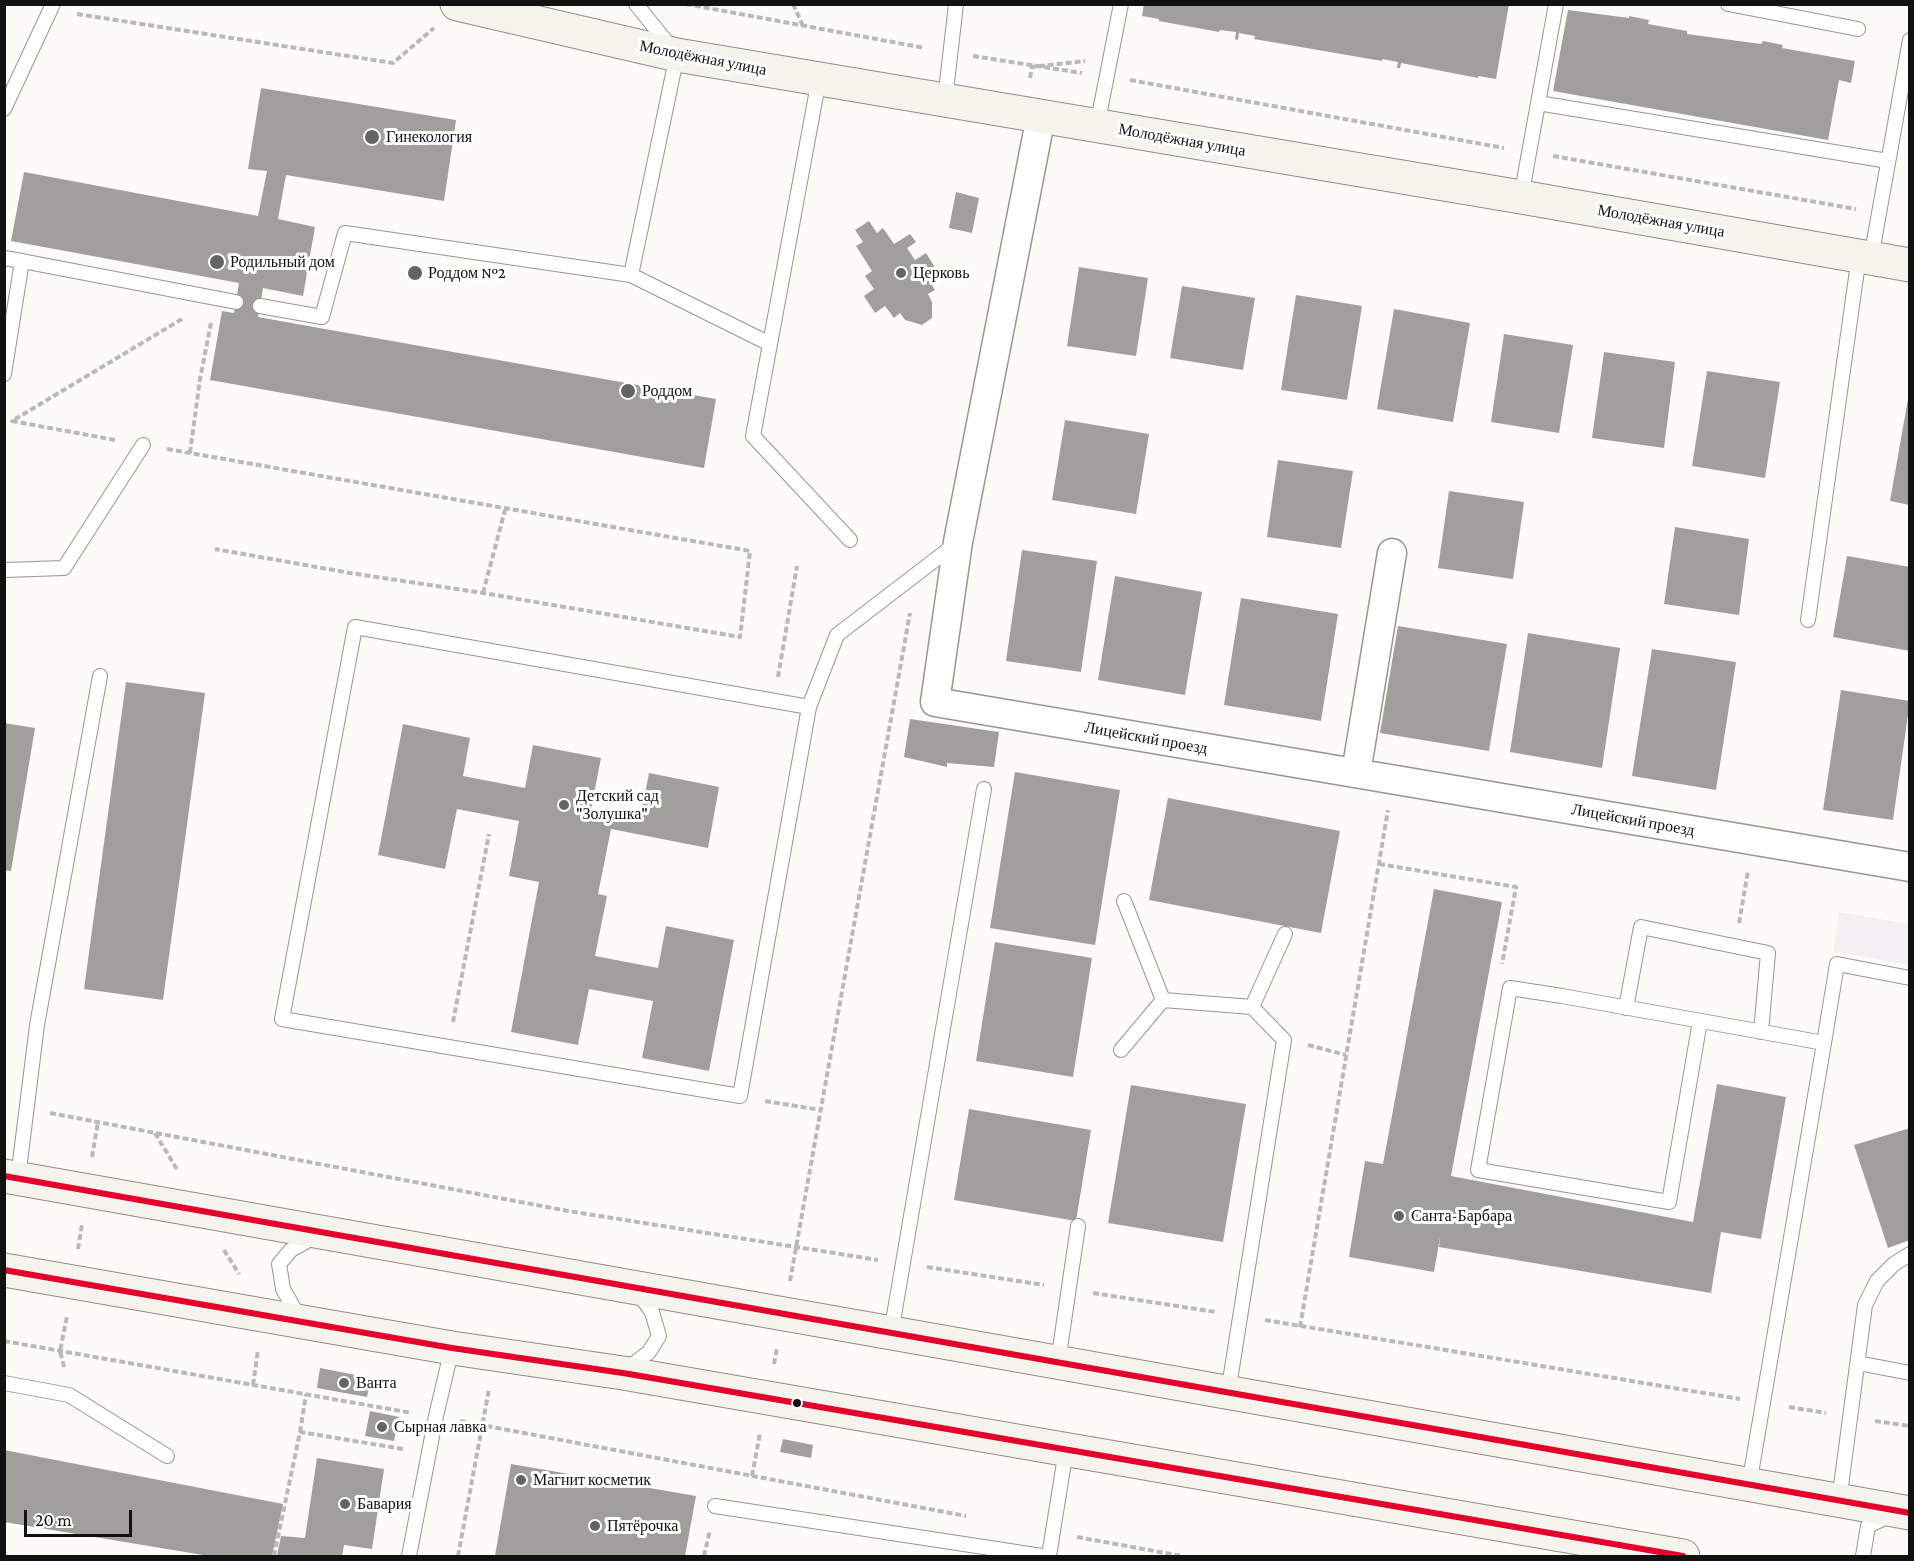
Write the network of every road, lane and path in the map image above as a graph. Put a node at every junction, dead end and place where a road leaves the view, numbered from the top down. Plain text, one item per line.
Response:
1 (636, 4) edge
2 (686, 4) edge
3 (794, 4) edge
4 (956, 4) edge
5 (1121, 4) edge
6 (1556, 4) edge
7 (1728, 4) edge
8 (459, 5) edge
9 (52, 7) edge
10 (803, 26) junction
11 (1858, 29) dead end
12 (1910, 40) edge
13 (950, 52) junction
14 (677, 55) junction
15 (1089, 60) dead end
16 (1032, 67) junction
17 (1107, 76) junction
18 (1906, 78) edge
19 (819, 79) junction
20 (945, 100) junction
21 (1538, 103) junction
22 (4, 109) edge
23 (1041, 116) junction
24 (1097, 126) junction
25 (1529, 152) junction
26 (1888, 161) junction
27 (1521, 197) junction
28 (1879, 214) junction
29 (1865, 257) junction
30 (4, 258) edge
31 (22, 261) junction
32 (1910, 265) edge
33 (630, 275) junction
34 (216, 298) junction
35 (236, 302) dead end
36 (260, 306) dead end
37 (770, 344) junction
38 (4, 374) edge
39 (143, 445) junction
40 (190, 453) junction
41 (504, 510) junction
42 (850, 540) dead end
43 (958, 542) junction
44 (215, 549) dead end
45 (1392, 553) dead end
46 (797, 566) dead end
47 (4, 570) edge
48 (917, 574) junction
49 (483, 593) junction
50 (1808, 620) dead end
51 (100, 676) dead end
52 (774, 701) junction
53 (809, 707) junction
54 (1356, 773) junction
55 (1394, 780) junction
56 (984, 789) dead end
57 (489, 834) dead end
58 (1753, 841) junction
59 (1379, 864) junction
60 (1910, 867) edge
61 (1124, 901) dead end
62 (1285, 934) dead end
63 (1735, 946) junction
64 (1502, 966) dead end
65 (1910, 978) edge
66 (1164, 1000) junction
67 (1252, 1007) junction
68 (1626, 1008) junction
69 (1700, 1021) junction
70 (1761, 1032) junction
71 (1284, 1040) junction
72 (1824, 1044) junction
73 (448, 1047) junction
74 (1121, 1050) dead end
75 (1346, 1055) junction
76 (740, 1096) junction
77 (26, 1109) junction
78 (821, 1110) junction
79 (155, 1132) junction
80 (11, 1177) edge
81 (201, 1210) junction
82 (1078, 1226) dead end
83 (323, 1232) junction
84 (796, 1247) junction
85 (1910, 1254) edge
86 (795, 1256) dead end
87 (903, 1264) junction
88 (4, 1270) edge
89 (634, 1287) junction
90 (1069, 1289) junction
91 (783, 1314) junction
92 (263, 1315) junction
93 (1240, 1316) junction
94 (301, 1322) junction
95 (1300, 1327) junction
96 (891, 1333) junction
97 (4, 1341) edge
98 (452, 1348) junction
99 (1058, 1362) junction
100 (1858, 1363) junction
101 (622, 1373) junction
102 (1910, 1373) edge
103 (4, 1383) edge
104 (253, 1385) junction
105 (1228, 1393) junction
106 (306, 1394) junction
107 (767, 1399) junction
108 (1763, 1403) junction
109 (436, 1416) junction
110 (1851, 1417) junction
111 (483, 1426) junction
112 (1910, 1426) edge
113 (300, 1432) junction
114 (1066, 1450) junction
115 (167, 1456) dead end
116 (400, 1460) dead end
117 (752, 1476) junction
118 (1749, 1485) junction
119 (1839, 1500) junction
120 (715, 1506) dead end
121 (1904, 1512) edge
122 (974, 1517) dead end
123 (1053, 1532) junction
124 (274, 1557) edge
125 (409, 1557) edge
126 (458, 1557) edge
127 (1042, 1557) edge
128 (1049, 1557) edge
129 (1182, 1557) edge
130 (1683, 1557) edge
131 (1863, 1557) edge

1 - 14 lane
2 - 10 path
3 - 10 path
4 - 13 lane
5 - 17 lane
6 - 21 lane
7 - 11 lane
8 - 9 path
8 - 14 street, Молодёжная улица
9 - 22 lane
10 - 13 path
12 - 18 lane
13 - 16 path
13 - 20 lane
14 - 19 street, Молодёжная улица
14 - 33 lane
15 - 16 path
16 - 17 path
17 - 24 lane
17 - 25 path
18 - 26 lane
19 - 20 street, Молодёжная улица
19 - 37 lane
20 - 23 street, Молодёжная улица
21 - 25 lane
21 - 26 lane
23 - 24 street, Молодёжная улица
23 - 43 street
24 - 27 street, Молодёжная улица
25 - 27 lane
25 - 28 path
26 - 28 lane
27 - 29 street, Молодёжная улица
28 - 29 lane
29 - 32 street, Молодёжная улица
29 - 50 lane
30 - 31 lane
31 - 34 lane
31 - 38 lane
33 - 36 lane
33 - 37 lane
34 - 35 lane
34 - 39 path
34 - 40 path
37 - 42 lane
39 - 40 path
39 - 47 lane
40 - 41 path
41 - 49 path
41 - 49 path
43 - 48 lane
43 - 54 street, Лицейский проезд
44 - 49 path
45 - 54 street
46 - 52 path
48 - 53 lane
48 - 78 path
51 - 77 lane
52 - 53 lane
52 - 73 lane
53 - 76 lane
54 - 55 street, Лицейский проезд
55 - 58 street, Лицейский проезд
55 - 59 path
56 - 87 lane
57 - 73 path
58 - 60 street, Лицейский проезд
58 - 63 path
59 - 64 path
59 - 75 path
61 - 66 lane
62 - 67 lane
63 - 68 lane
63 - 70 lane
65 - 72 lane
66 - 67 lane
66 - 74 lane
67 - 71 lane
68 - 69 lane
68 - 69 lane
69 - 70 lane
70 - 72 lane
71 - 75 path
71 - 93 lane
72 - 108 lane
73 - 76 lane
75 - 95 path
76 - 78 path
77 - 79 path
77 - 80 lane
78 - 84 path
79 - 81 path
79 - 84 path
80 - 81 street
81 - 83 street
81 - 92 path
82 - 90 lane
83 - 89 street
83 - 94 lane
84 - 86 path
84 - 87 path
85 - 100 lane
87 - 90 path
87 - 96 lane
88 - 92 street
89 - 91 street
89 - 101 lane
90 - 93 path
90 - 99 lane
91 - 96 street
91 - 107 path
92 - 94 street
92 - 104 path
93 - 95 path
93 - 105 lane
94 - 98 street
95 - 108 path
96 - 99 street
97 - 104 path
98 - 101 street
98 - 109 lane
99 - 105 street
100 - 102 lane
100 - 110 lane
101 - 107 street
103 - 115 lane
104 - 106 path
105 - 118 street
106 - 109 path
106 - 113 path
107 - 114 street
107 - 117 path
108 - 110 path
108 - 118 lane
109 - 111 path
109 - 125 lane
110 - 112 path
110 - 119 lane
111 - 117 path
111 - 126 path
113 - 116 path
113 - 124 path
114 - 123 lane
114 - 130 street
117 - 122 path
118 - 119 street
119 - 121 street
120 - 127 lane
121 - 131 lane
123 - 128 lane
123 - 129 path

